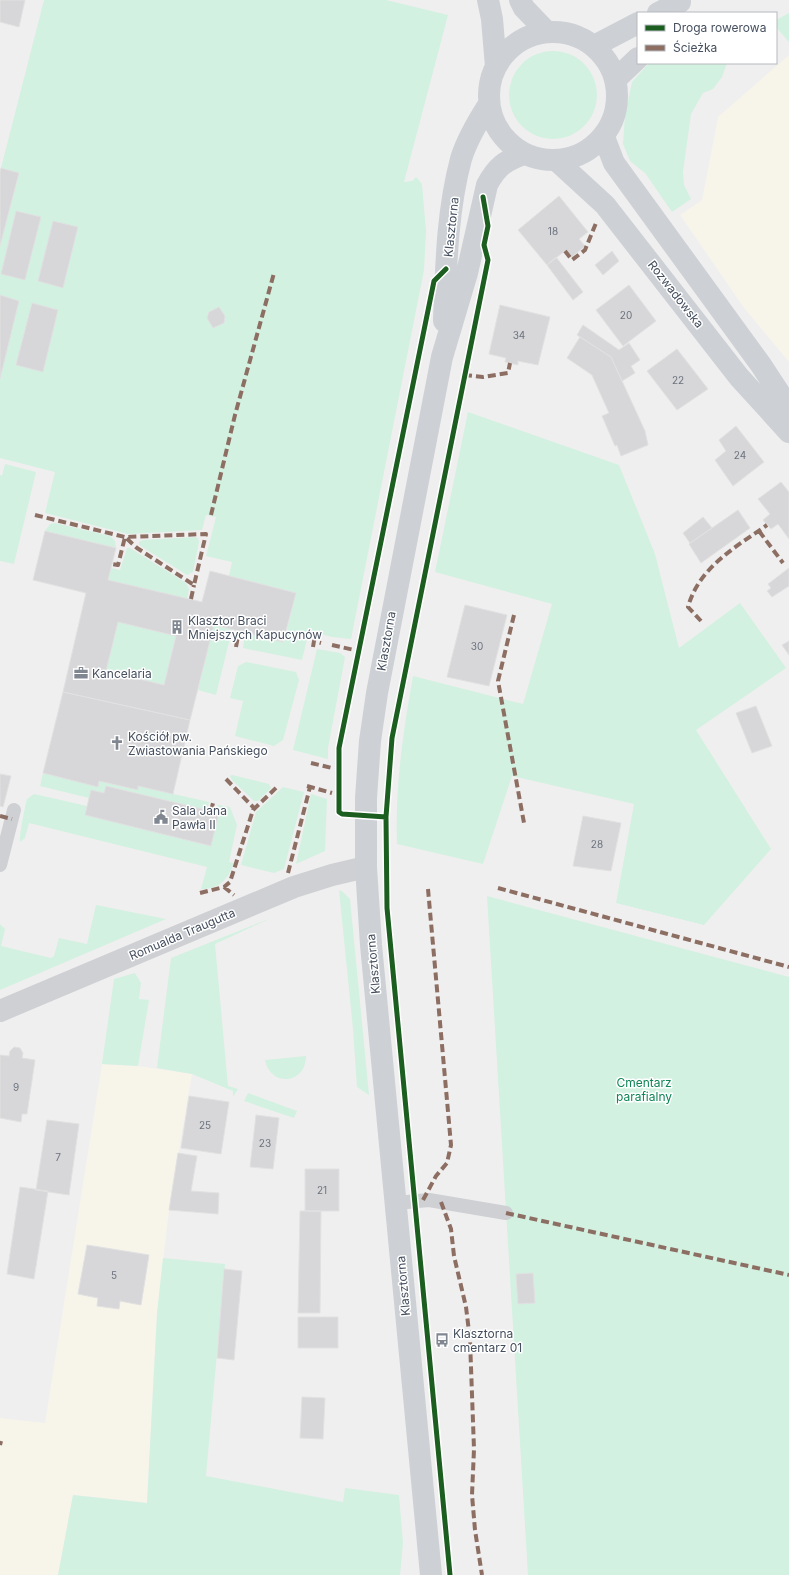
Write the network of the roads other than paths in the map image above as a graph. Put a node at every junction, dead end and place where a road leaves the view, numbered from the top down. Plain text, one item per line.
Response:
1 (485, 0) edge
2 (520, 0) edge
3 (679, 5) edge
4 (661, 12) edge
5 (637, 24) edge
6 (547, 32) junction
7 (594, 46) junction
8 (637, 59) edge
9 (496, 67) junction
10 (616, 79) junction
11 (489, 104) junction
12 (604, 137) junction
13 (524, 154) junction
14 (557, 161) junction
15 (442, 357) junction
16 (789, 408) edge
17 (789, 432) edge
18 (14, 810) dead end
19 (0, 865) edge
20 (366, 867) junction
21 (0, 1011) edge
22 (396, 1203) junction
23 (506, 1213) dead end
24 (431, 1575) edge

1 - 9 street
2 - 6 street
3 - 4 street
5 - 7 street
6 - 7 street
6 - 9 street
7 - 10 street
8 - 10 street
9 - 11 street
10 - 12 street
11 - 13 street
11 - 15 street, Klasztorna
12 - 14 street
12 - 16 street
13 - 14 street
13 - 15 street, Klasztorna
14 - 17 street, Rozwadowska
15 - 20 street, Klasztorna
18 - 19 lane
20 - 21 street, Romualda Traugutta
20 - 22 street, Klasztorna
22 - 23 lane
22 - 24 street, Klasztorna

